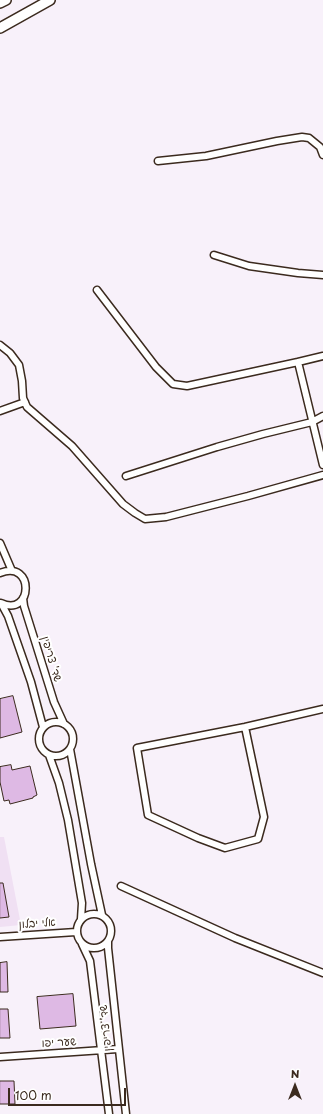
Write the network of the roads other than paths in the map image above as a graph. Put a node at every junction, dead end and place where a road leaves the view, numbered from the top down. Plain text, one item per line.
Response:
1 (6, 0) edge
2 (50, 0) edge
3 (0, 4) edge
4 (0, 28) edge
5 (323, 155) edge
6 (158, 161) dead end
7 (214, 255) dead end
8 (323, 275) edge
9 (98, 290) dead end
10 (0, 345) edge
11 (323, 356) edge
12 (298, 362) junction
13 (25, 402) junction
14 (0, 411) edge
15 (323, 416) edge
16 (312, 422) junction
17 (323, 465) edge
18 (323, 475) edge
19 (126, 476) dead end
20 (0, 543) edge
21 (12, 571) junction
22 (0, 573) edge
23 (23, 598) junction
24 (1, 604) edge
25 (323, 709) edge
26 (64, 724) junction
27 (43, 727) junction
28 (245, 727) junction
29 (70, 749) junction
30 (49, 755) junction
31 (121, 886) dead end
32 (102, 915) junction
33 (81, 919) junction
34 (76, 932) junction
35 (0, 937) edge
36 (108, 940) junction
37 (82, 944) junction
38 (323, 973) edge
39 (118, 1049) junction
40 (101, 1051) junction
41 (0, 1057) edge
42 (109, 1114) edge
43 (126, 1114) edge

1 - 3 main road
2 - 4 main road
5 - 6 street
7 - 8 street
9 - 12 street
10 - 13 street
11 - 12 street
12 - 16 street
13 - 14 street
13 - 18 street
15 - 16 street
16 - 17 street
16 - 19 street
20 - 21 street
21 - 22 street
21 - 23 street, שד' צריפין
23 - 24 street
23 - 26 street, שד' צריפין
24 - 27 street
25 - 28 street
26 - 27 street
26 - 29 street
27 - 30 street
28 - 28 street
29 - 30 street
29 - 32 street
30 - 33 street
31 - 38 street
32 - 33 street
32 - 36 street
33 - 34 street
34 - 35 street, אלי יבלון
34 - 37 street
36 - 37 street
36 - 39 street, שד' צריפין
37 - 40 street, שד' צריפין
39 - 40 street, שער יפו
39 - 43 street, שד' צריפין
40 - 41 street, שער יפו
40 - 42 street, שד' צריפין

